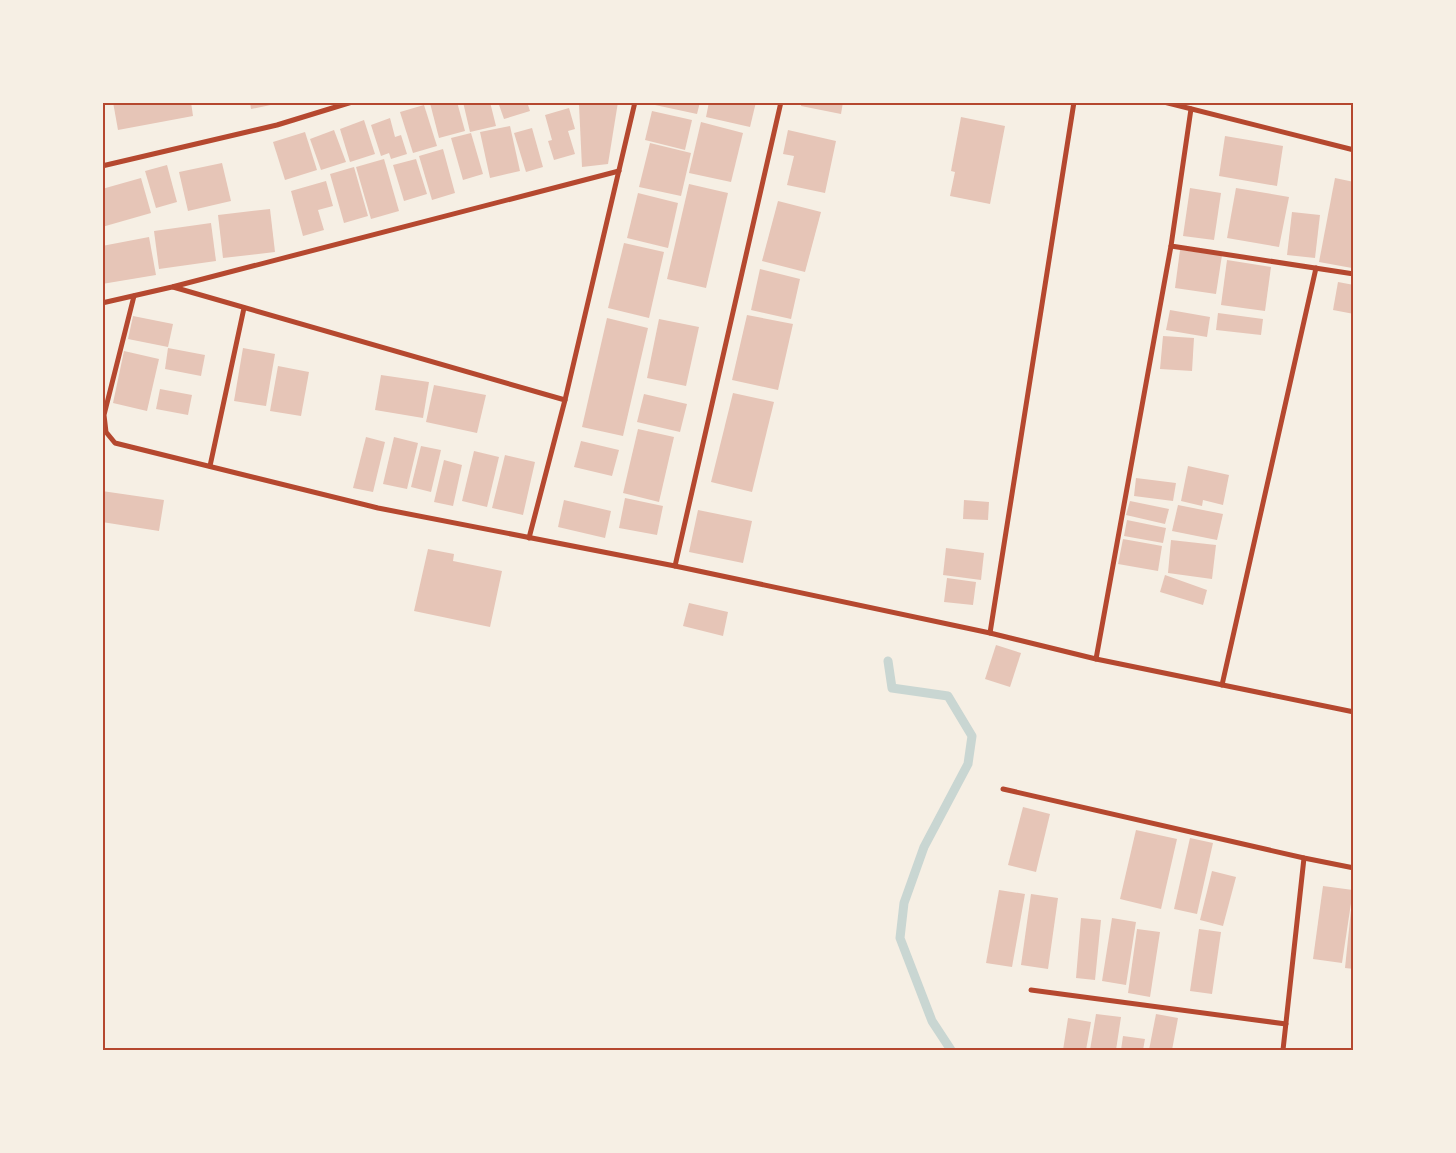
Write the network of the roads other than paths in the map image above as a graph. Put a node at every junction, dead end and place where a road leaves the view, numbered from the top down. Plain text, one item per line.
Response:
1 (352, 102) edge
2 (635, 102) edge
3 (781, 102) edge
4 (1074, 102) edge
5 (1164, 102) edge
6 (1191, 109) junction
7 (1354, 150) edge
8 (102, 166) edge
9 (619, 171) junction
10 (1171, 246) junction
11 (1316, 268) junction
12 (1354, 274) edge
13 (172, 287) junction
14 (134, 296) junction
15 (102, 303) edge
16 (244, 308) junction
17 (565, 400) junction
18 (210, 466) junction
19 (529, 538) junction
20 (675, 566) junction
21 (990, 633) junction
22 (1096, 658) junction
23 (1222, 685) junction
24 (1354, 712) edge
25 (1003, 789) dead end
26 (1304, 858) junction
27 (1354, 868) edge
28 (1031, 990) dead end
29 (1286, 1024) junction
30 (1283, 1050) edge

1 - 8 street
2 - 9 street
3 - 20 street
4 - 21 street
5 - 6 street
6 - 7 street
6 - 10 street
9 - 13 street
9 - 17 street
10 - 11 street
10 - 22 street
11 - 12 street
11 - 23 street
13 - 14 street
13 - 16 street
14 - 15 street
14 - 18 street
16 - 17 street
16 - 18 street
17 - 19 street
18 - 19 street
19 - 20 street
20 - 21 street
21 - 22 street
22 - 23 street
23 - 24 street
25 - 26 street
26 - 27 street
26 - 29 street
28 - 29 street
29 - 30 street

